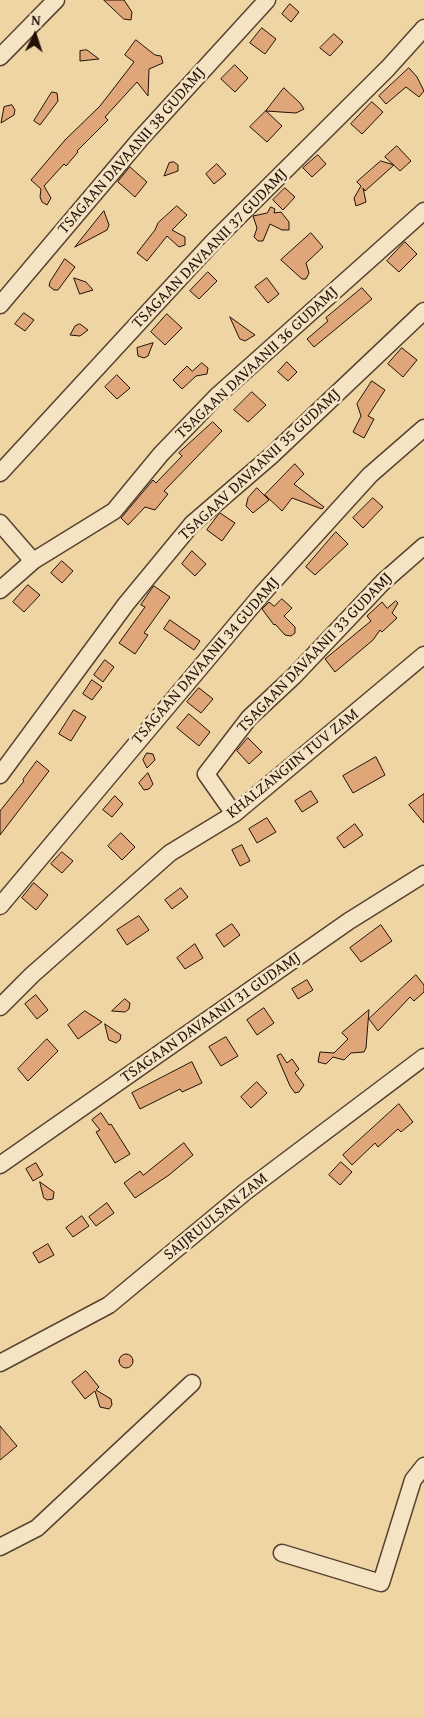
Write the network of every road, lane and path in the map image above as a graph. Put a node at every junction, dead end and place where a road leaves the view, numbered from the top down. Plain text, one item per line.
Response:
1 (56, 0) edge
2 (267, 0) edge
3 (424, 28) edge
4 (0, 56) edge
5 (424, 211) edge
6 (0, 305) edge
7 (424, 311) edge
8 (424, 428) edge
9 (0, 473) edge
10 (0, 523) edge
11 (424, 546) edge
12 (33, 562) junction
13 (0, 590) edge
14 (424, 655) edge
15 (0, 775) edge
16 (234, 814) junction
17 (424, 874) edge
18 (0, 906) edge
19 (0, 1007) edge
20 (424, 1057) edge
21 (0, 1165) edge
22 (0, 1362) edge
23 (192, 1383) dead end
24 (424, 1466) edge
25 (0, 1547) edge
26 (282, 1553) dead end

1 - 4 street
2 - 6 street, TSAGAAN DAVAANII 38 GUDAMJ
3 - 9 street, TSAGAAN DAVAANII 37 GUDAMJ
5 - 12 street, TSAGAAN DAVAANII 36 GUDAMJ
7 - 15 street, TSAGAAV DAVAANII 35 GUDAMJ
8 - 18 street, TSAGAAN DAVAANII 34 GUDAMJ
10 - 12 street
11 - 16 street, TSAGAAN DAVAANII 33 GUDAMJ
12 - 13 street, TSAGAAN DAVAANII 36 GUDAMJ
14 - 16 street, KHALZANGIIN TUV ZAM
16 - 19 street, KHALZANGIIN TUV ZAM
17 - 21 street, TSAGAAN DAVAANII 31 GUDAMJ
20 - 22 street, SAIJRUULSAN ZAM
23 - 25 street
24 - 26 street

